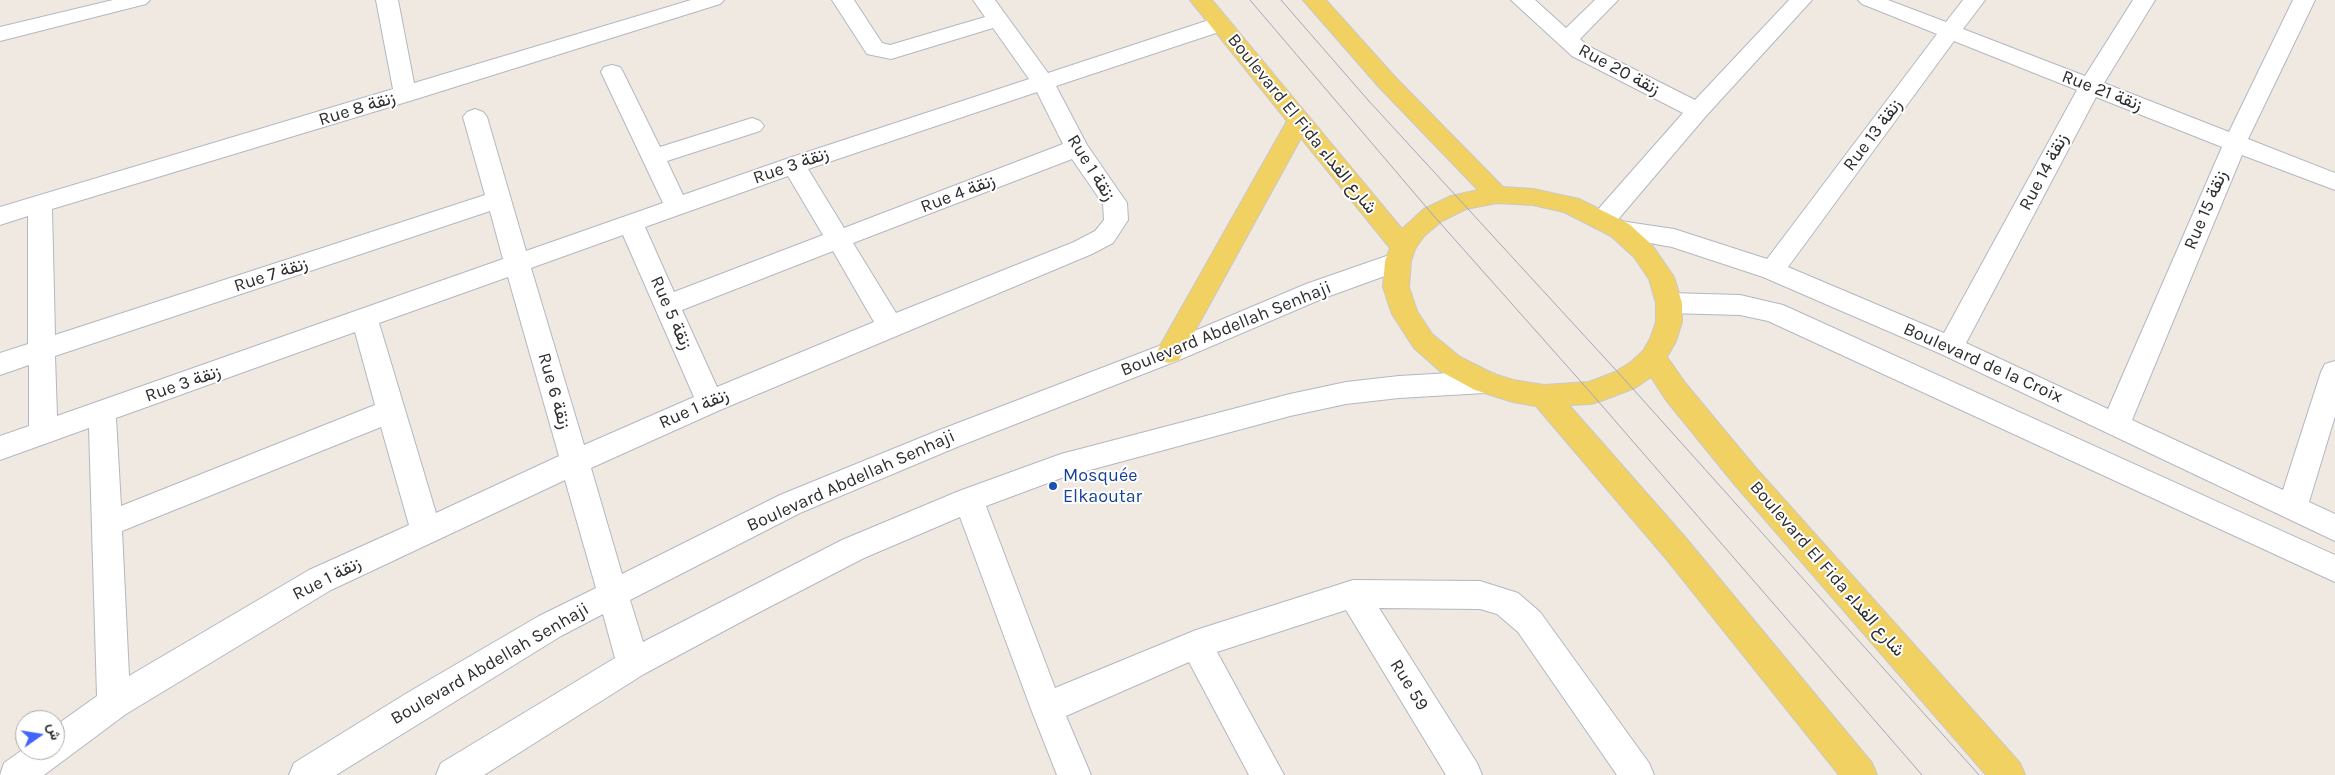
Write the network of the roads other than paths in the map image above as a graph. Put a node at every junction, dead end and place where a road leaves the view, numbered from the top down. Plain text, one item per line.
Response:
1 (139, 0) edge
2 (387, 0) edge
3 (713, 0) edge
4 (843, 0) edge
5 (984, 0) edge
6 (1201, 0) edge
7 (1314, 0) edge
8 (1522, 0) edge
9 (1607, 0) edge
10 (1801, 0) edge
11 (1869, 0) edge
12 (1974, 0) edge
13 (2144, 0) edge
14 (2304, 0) edge
15 (998, 20) junction
16 (1220, 24) junction
17 (1951, 32) junction
18 (0, 34) edge
19 (1566, 40) junction
20 (612, 72) dead end
21 (1042, 81) junction
22 (2090, 87) junction
23 (405, 95) junction
24 (1698, 111) junction
25 (475, 117) dead end
26 (1299, 121) junction
27 (752, 126) dead end
28 (2235, 143) junction
29 (1077, 148) junction
30 (652, 156) junction
31 (794, 165) junction
32 (2335, 182) edge
33 (1497, 195) junction
34 (500, 200) junction
35 (40, 204) junction
36 (677, 207) junction
37 (0, 216) edge
38 (631, 224) junction
39 (1611, 225) junction
40 (840, 240) junction
41 (1400, 254) junction
42 (517, 265) junction
43 (1772, 270) junction
44 (1669, 303) junction
45 (667, 305) junction
46 (365, 319) junction
47 (890, 326) junction
48 (1950, 347) junction
49 (42, 350) junction
50 (1169, 353) junction
51 (1653, 358) junction
52 (0, 364) edge
53 (2335, 372) edge
54 (1485, 382) junction
55 (1544, 396) junction
56 (710, 402) junction
57 (390, 411) junction
58 (102, 412) junction
59 (2116, 424) junction
60 (43, 432) junction
61 (0, 448) edge
62 (575, 462) junction
63 (969, 500) junction
64 (2292, 508) junction
65 (107, 524) junction
66 (2335, 528) edge
67 (426, 530) junction
68 (2335, 570) edge
69 (611, 594) junction
70 (1353, 594) junction
71 (1196, 644) junction
72 (633, 664) junction
73 (114, 703) junction
74 (1047, 709) junction
75 (65, 739) edge
76 (36, 760) edge
77 (16, 775) edge
78 (306, 775) edge
79 (453, 775) edge
80 (1074, 775) edge
81 (1267, 775) edge
82 (1465, 775) edge
83 (1637, 775) edge
84 (1860, 775) edge
85 (2008, 775) edge

1 - 18 street
2 - 23 street
3 - 23 street, Rue 8 زنقة
4 - 15 street
5 - 15 street, Rue 1 زنقة
6 - 16 main road, Boulevard El Fida شارع الفداء
7 - 33 main road
8 - 19 street, Rue 20 زنقة
9 - 19 street
10 - 24 street
11 - 17 street, Rue 21 زنقة
12 - 17 street, Rue 13 زنقة
13 - 22 street, Rue 14 زنقة
14 - 28 street, Rue 15 زنقة
15 - 21 street, Rue 1 زنقة
16 - 21 street, Rue 3 زنقة
16 - 26 main road, Boulevard El Fida شارع الفداء
17 - 22 street, Rue 21 زنقة
17 - 43 street, Rue 13 زنقة
19 - 24 street, Rue 20 زنقة
20 - 30 street
21 - 29 street, Rue 1 زنقة
21 - 31 street, Rue 3 زنقة
22 - 28 street, Rue 21 زنقة
22 - 48 street, Rue 14 زنقة
23 - 35 street, Rue 8 زنقة
24 - 39 street
25 - 34 street, Rue 6 زنقة
26 - 41 main road, Boulevard El Fida شارع الفداء
26 - 50 main road
27 - 30 street
28 - 32 street, Rue 21 زنقة
28 - 59 street, Rue 15 زنقة
29 - 40 street, Rue 4 زنقة
29 - 47 street, Rue 1 زنقة
30 - 36 street
31 - 36 street, Rue 3 زنقة
31 - 40 street
33 - 39 main road
33 - 41 main road
34 - 42 street, Rue 6 زنقة
34 - 49 street, Rue 7 زنقة
35 - 37 street, Rue 8 زنقة
35 - 49 street
36 - 38 street, Rue 3 زنقة
38 - 42 street, Rue 3 زنقة
38 - 45 street, Rue 5 زنقة
39 - 43 street, Boulevard de la Croix
39 - 44 main road
40 - 45 street, Rue 4 زنقة
40 - 47 street
41 - 50 street, Boulevard Abdellah Senhaji
41 - 54 main road
42 - 46 street, Rue 3 زنقة
42 - 62 street, Rue 6 زنقة
43 - 48 street, Boulevard de la Croix
44 - 51 main road
44 - 68 street
45 - 56 street, Rue 5 زنقة
46 - 57 street
46 - 58 street, Rue 3 زنقة
47 - 56 street, Rue 1 زنقة
48 - 59 street, Boulevard de la Croix
49 - 52 street, Rue 7 زنقة
49 - 60 street
50 - 69 street, Boulevard Abdellah Senhaji
51 - 55 main road
51 - 85 main road, Boulevard El Fida شارع الفداء
53 - 64 street
54 - 55 main road
54 - 63 street
55 - 84 main road
56 - 62 street, Rue 1 زنقة
57 - 65 street
57 - 67 street
58 - 60 street, Rue 3 زنقة
58 - 65 street
59 - 64 street, Boulevard de la Croix
60 - 61 street, Rue 3 زنقة
62 - 67 street, Rue 1 زنقة
62 - 69 street, Rue 6 زنقة
63 - 72 street
63 - 74 street
64 - 66 street, Boulevard de la Croix
65 - 73 street
67 - 73 street, Rue 1 زنقة
69 - 72 street, Rue 6 زنقة
69 - 78 street, Boulevard Abdellah Senhaji
70 - 71 street
70 - 82 street, Rue 59
70 - 83 street
71 - 74 street
71 - 81 street
72 - 79 street
73 - 75 street, Rue 1 زنقة
74 - 80 street
76 - 77 street

